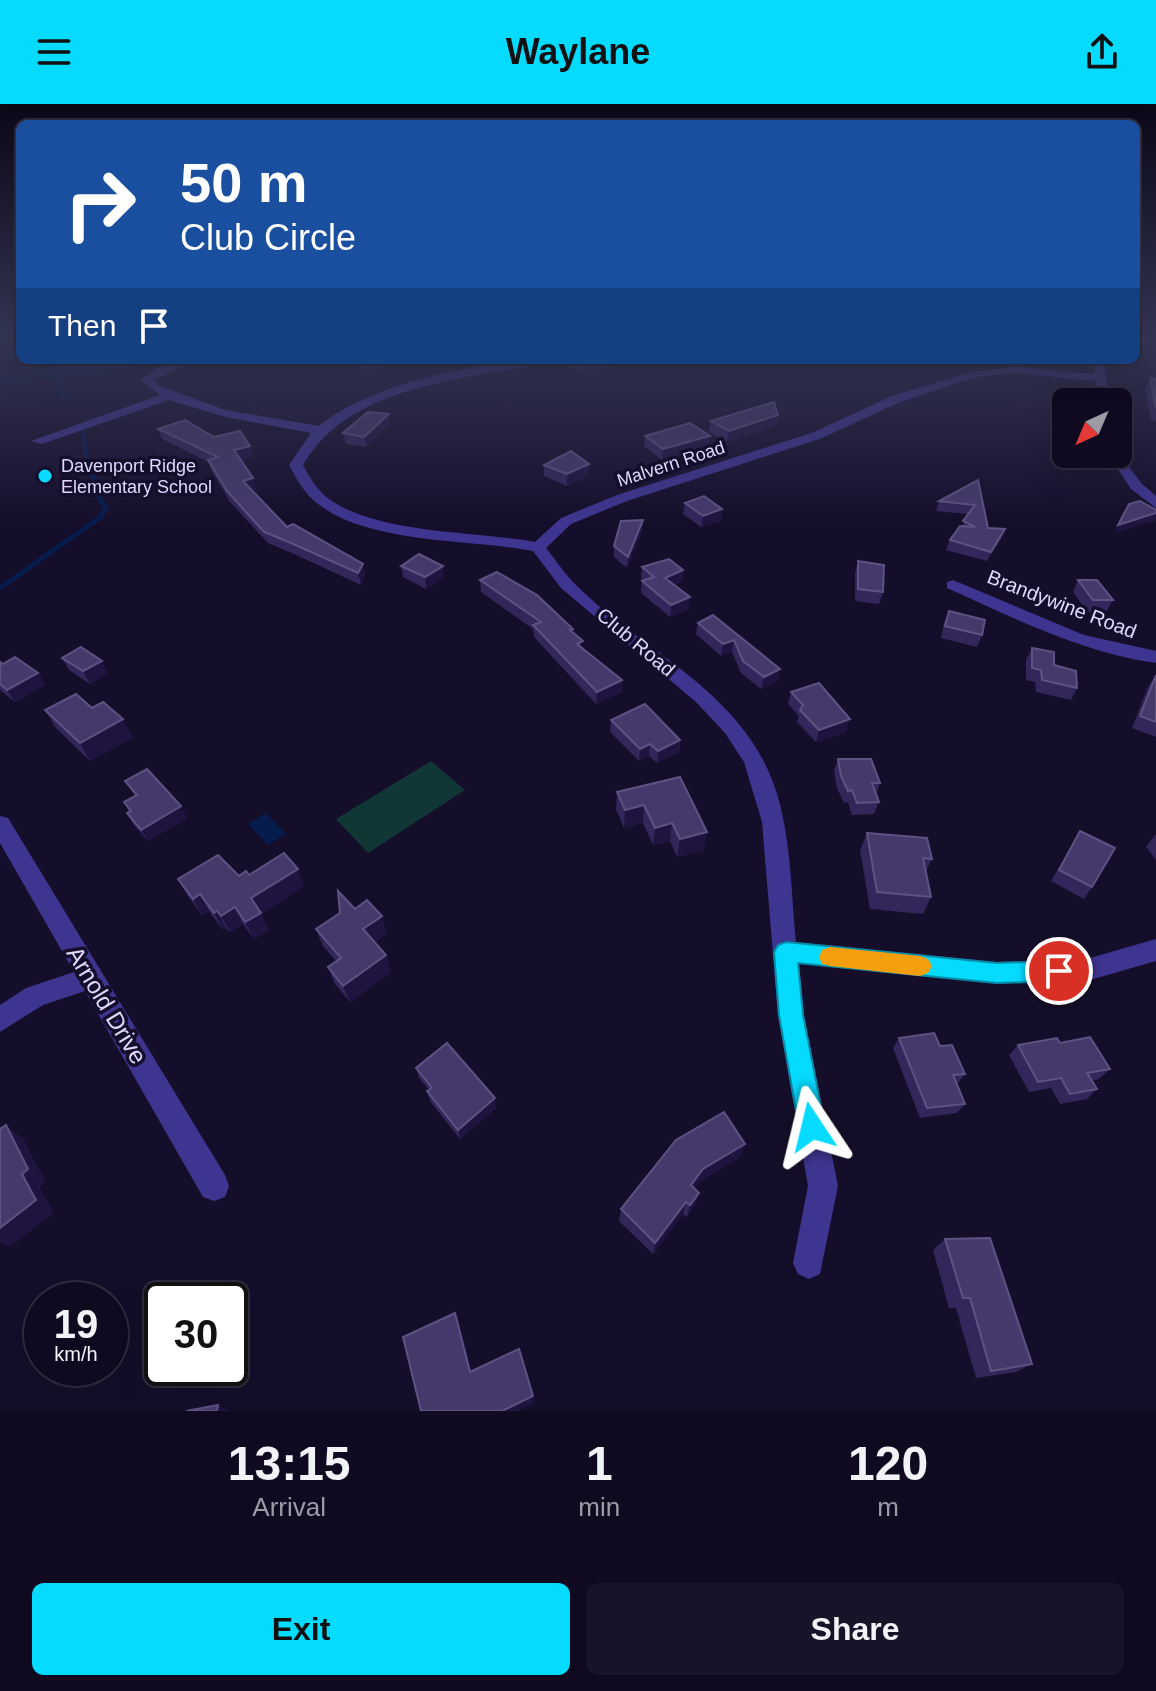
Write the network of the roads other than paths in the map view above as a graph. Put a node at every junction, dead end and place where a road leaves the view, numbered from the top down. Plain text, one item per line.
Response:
1 (158, 400) edge
2 (183, 400) edge
3 (371, 400) edge
4 (894, 400) edge
5 (319, 430) junction
6 (37, 441) dead end
7 (1124, 468) edge
8 (1156, 504) edge
9 (538, 547) junction
10 (953, 585) dead end
11 (1156, 657) edge
12 (0, 824) edge
13 (1156, 950) edge
14 (786, 952) junction
15 (91, 978) junction
16 (0, 1020) edge
17 (214, 1186) dead end
18 (809, 1263) dead end

1 - 6 street
2 - 5 street
3 - 5 street
4 - 9 street, Malvern Road
5 - 9 street
7 - 8 street
9 - 14 street, Club Road
10 - 11 street, Brandywine Road
12 - 15 street, Arnold Drive
13 - 14 street
14 - 18 street, Club Road
15 - 16 street
15 - 17 street, Arnold Drive

